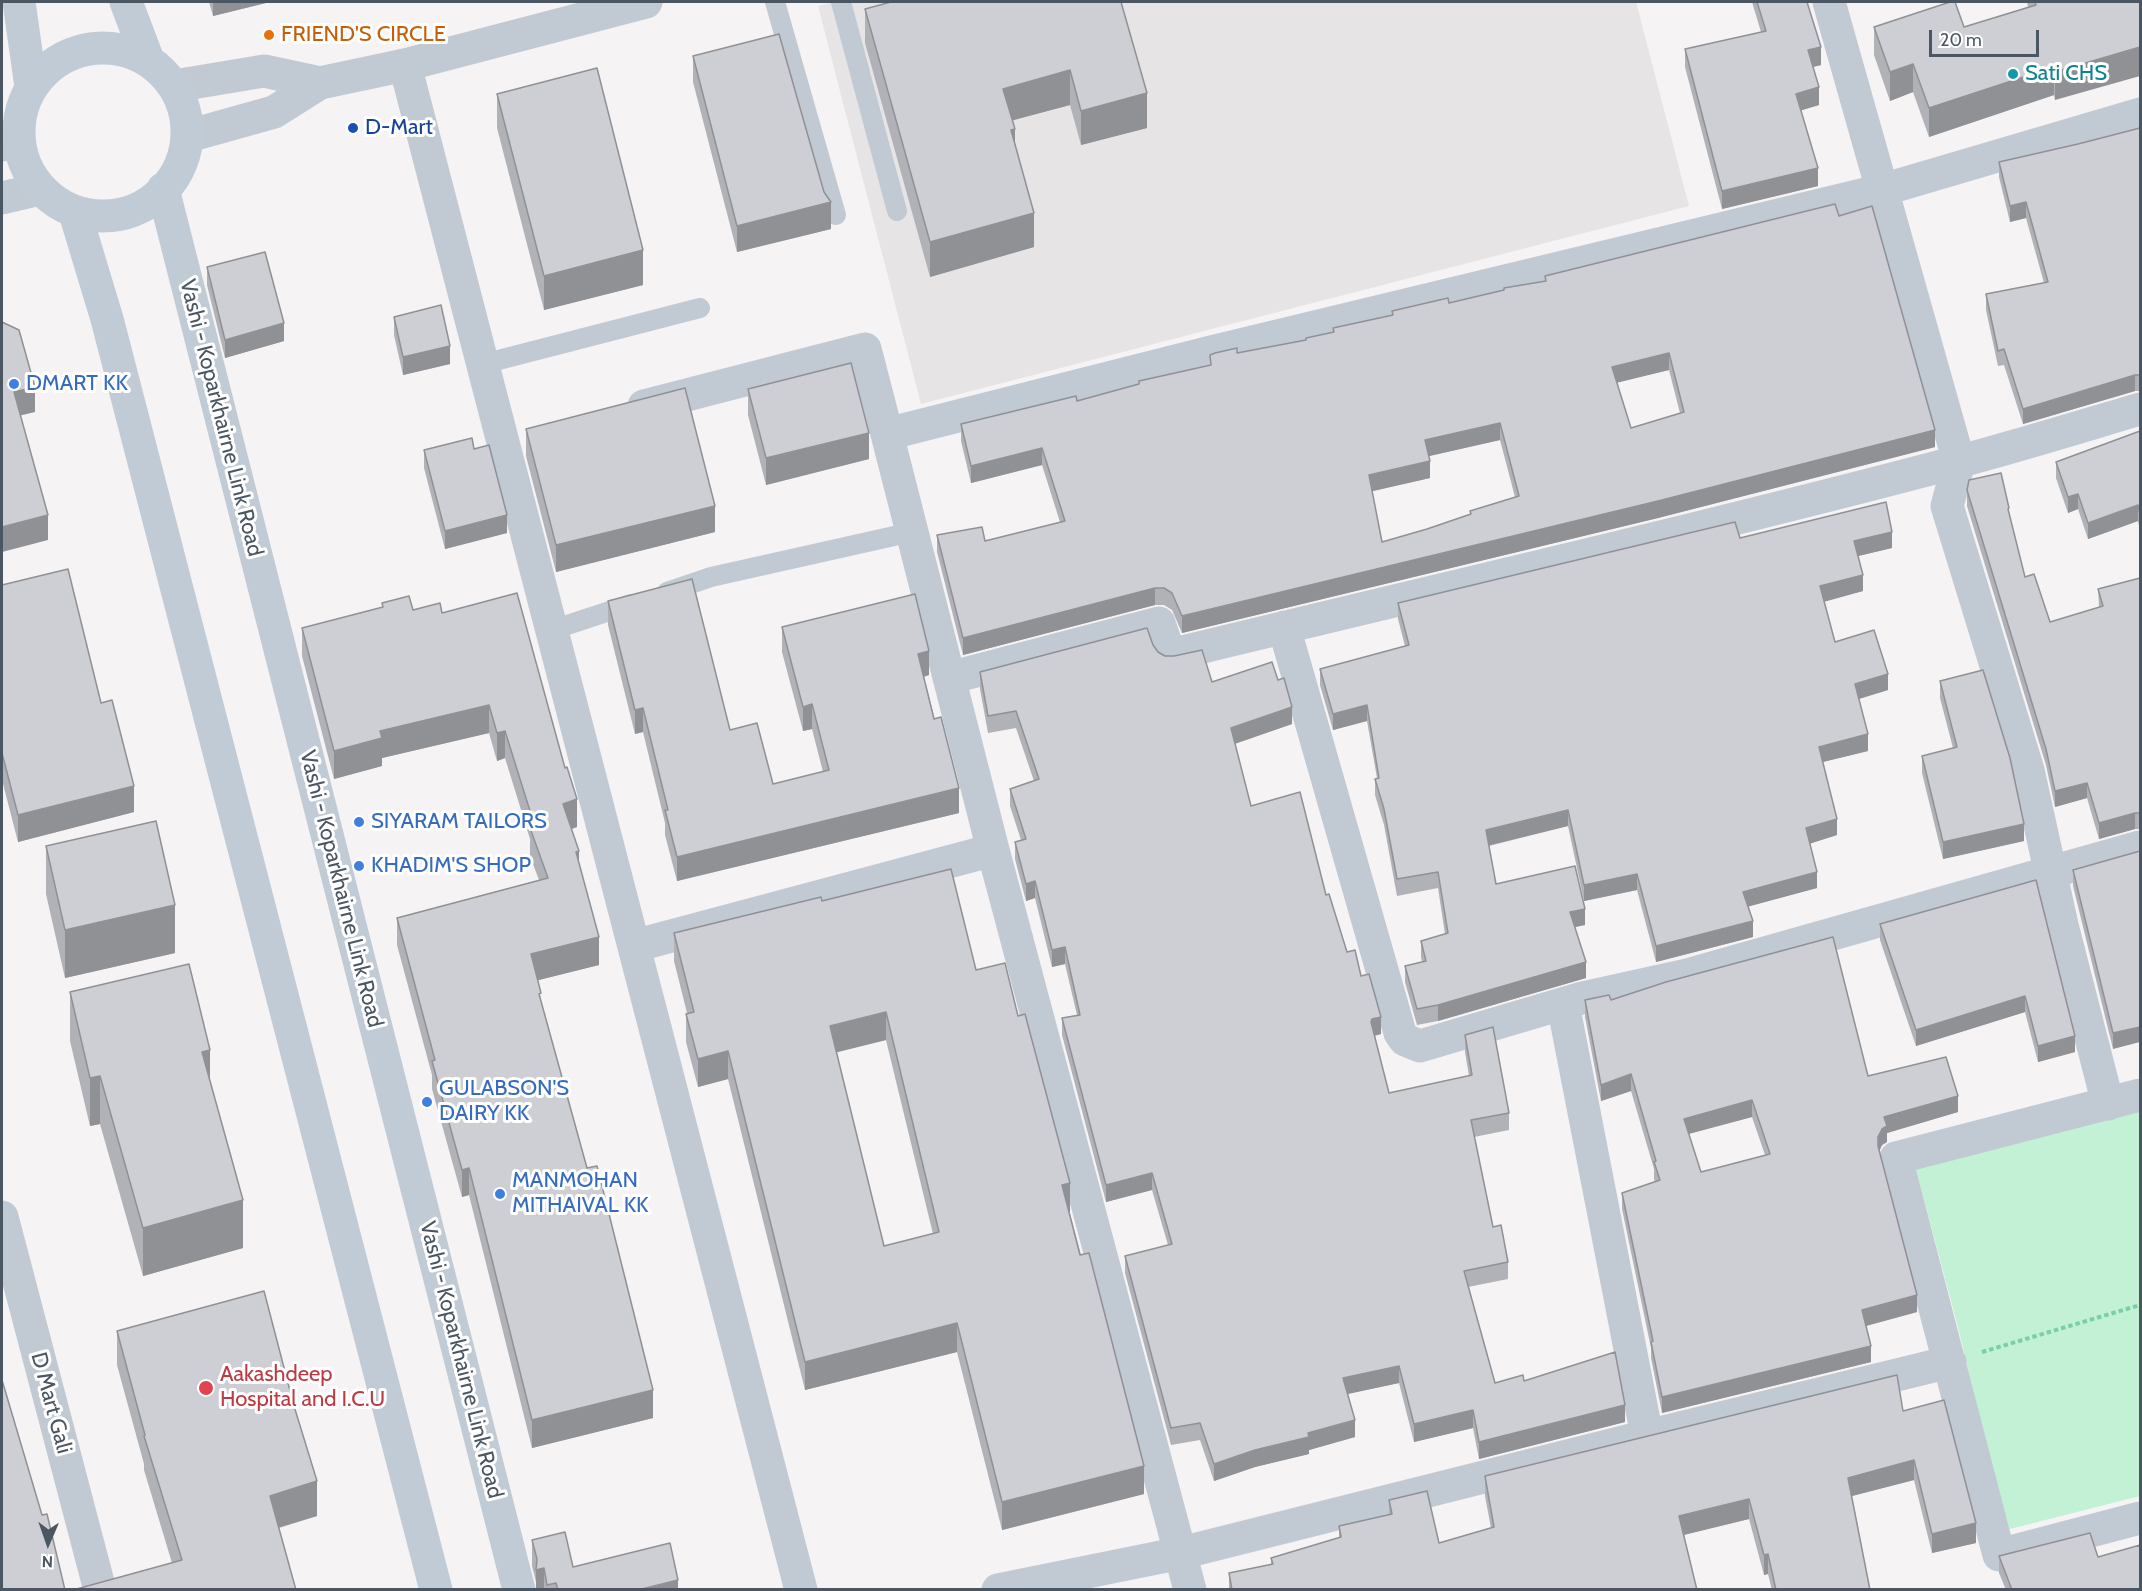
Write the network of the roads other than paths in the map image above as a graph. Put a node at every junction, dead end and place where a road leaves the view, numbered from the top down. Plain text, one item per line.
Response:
1 (20, 2) edge
2 (126, 2) edge
3 (646, 2) edge
4 (775, 2) edge
5 (841, 2) edge
6 (1829, 2) edge
7 (148, 60) junction
8 (405, 65) junction
9 (320, 83) junction
10 (174, 86) junction
11 (31, 87) junction
12 (2140, 114) edge
13 (188, 135) junction
14 (10, 142) edge
15 (40, 189) junction
16 (162, 189) junction
17 (1882, 190) junction
18 (2, 198) edge
19 (897, 211) dead end
20 (75, 213) junction
21 (836, 215) dead end
22 (700, 308) dead end
23 (483, 364) junction
24 (2140, 409) edge
25 (616, 413) edge
26 (537, 433) edge
27 (887, 434) junction
28 (503, 442) junction
29 (1959, 462) junction
30 (912, 532) junction
31 (1284, 627) junction
32 (552, 630) junction
33 (949, 678) junction
34 (2140, 847) edge
35 (993, 850) junction
36 (2051, 871) junction
37 (634, 946) junction
38 (1563, 1004) junction
39 (2140, 1095) edge
40 (2108, 1104) junction
41 (2, 1217) edge
42 (1950, 1362) junction
43 (1647, 1436) junction
44 (2140, 1518) edge
45 (1181, 1553) junction
46 (100, 1590) edge
47 (436, 1590) edge
48 (519, 1590) edge
49 (801, 1590) edge
50 (998, 1590) edge
51 (1190, 1590) edge

1 - 11 main road
2 - 7 main road
3 - 8 street
4 - 21 lane
5 - 19 lane
6 - 17 street
7 - 10 main road
7 - 11 main road
8 - 9 street
8 - 23 street
9 - 10 street
9 - 13 street
10 - 13 main road
11 - 14 main road
12 - 17 street
13 - 16 main road
14 - 15 main road
15 - 18 street
15 - 20 main road
16 - 20 main road
16 - 48 main road, Vashi - Koparkhairne Link Road
17 - 27 street
17 - 29 street
20 - 47 main road
22 - 23 lane
23 - 28 street
24 - 29 street
25 - 27 street
26 - 28 street
27 - 30 street
28 - 32 street
29 - 31 street
29 - 36 street
30 - 32 lane
30 - 33 street
31 - 33 street
31 - 38 street
32 - 37 street
33 - 35 street
34 - 36 street
35 - 37 street
35 - 45 street
36 - 38 street
36 - 40 street
37 - 49 street
38 - 43 street
39 - 40 street
40 - 42 street
41 - 46 street, D Mart Gali
42 - 43 street
42 - 44 street
43 - 45 street
45 - 50 street
45 - 51 street

